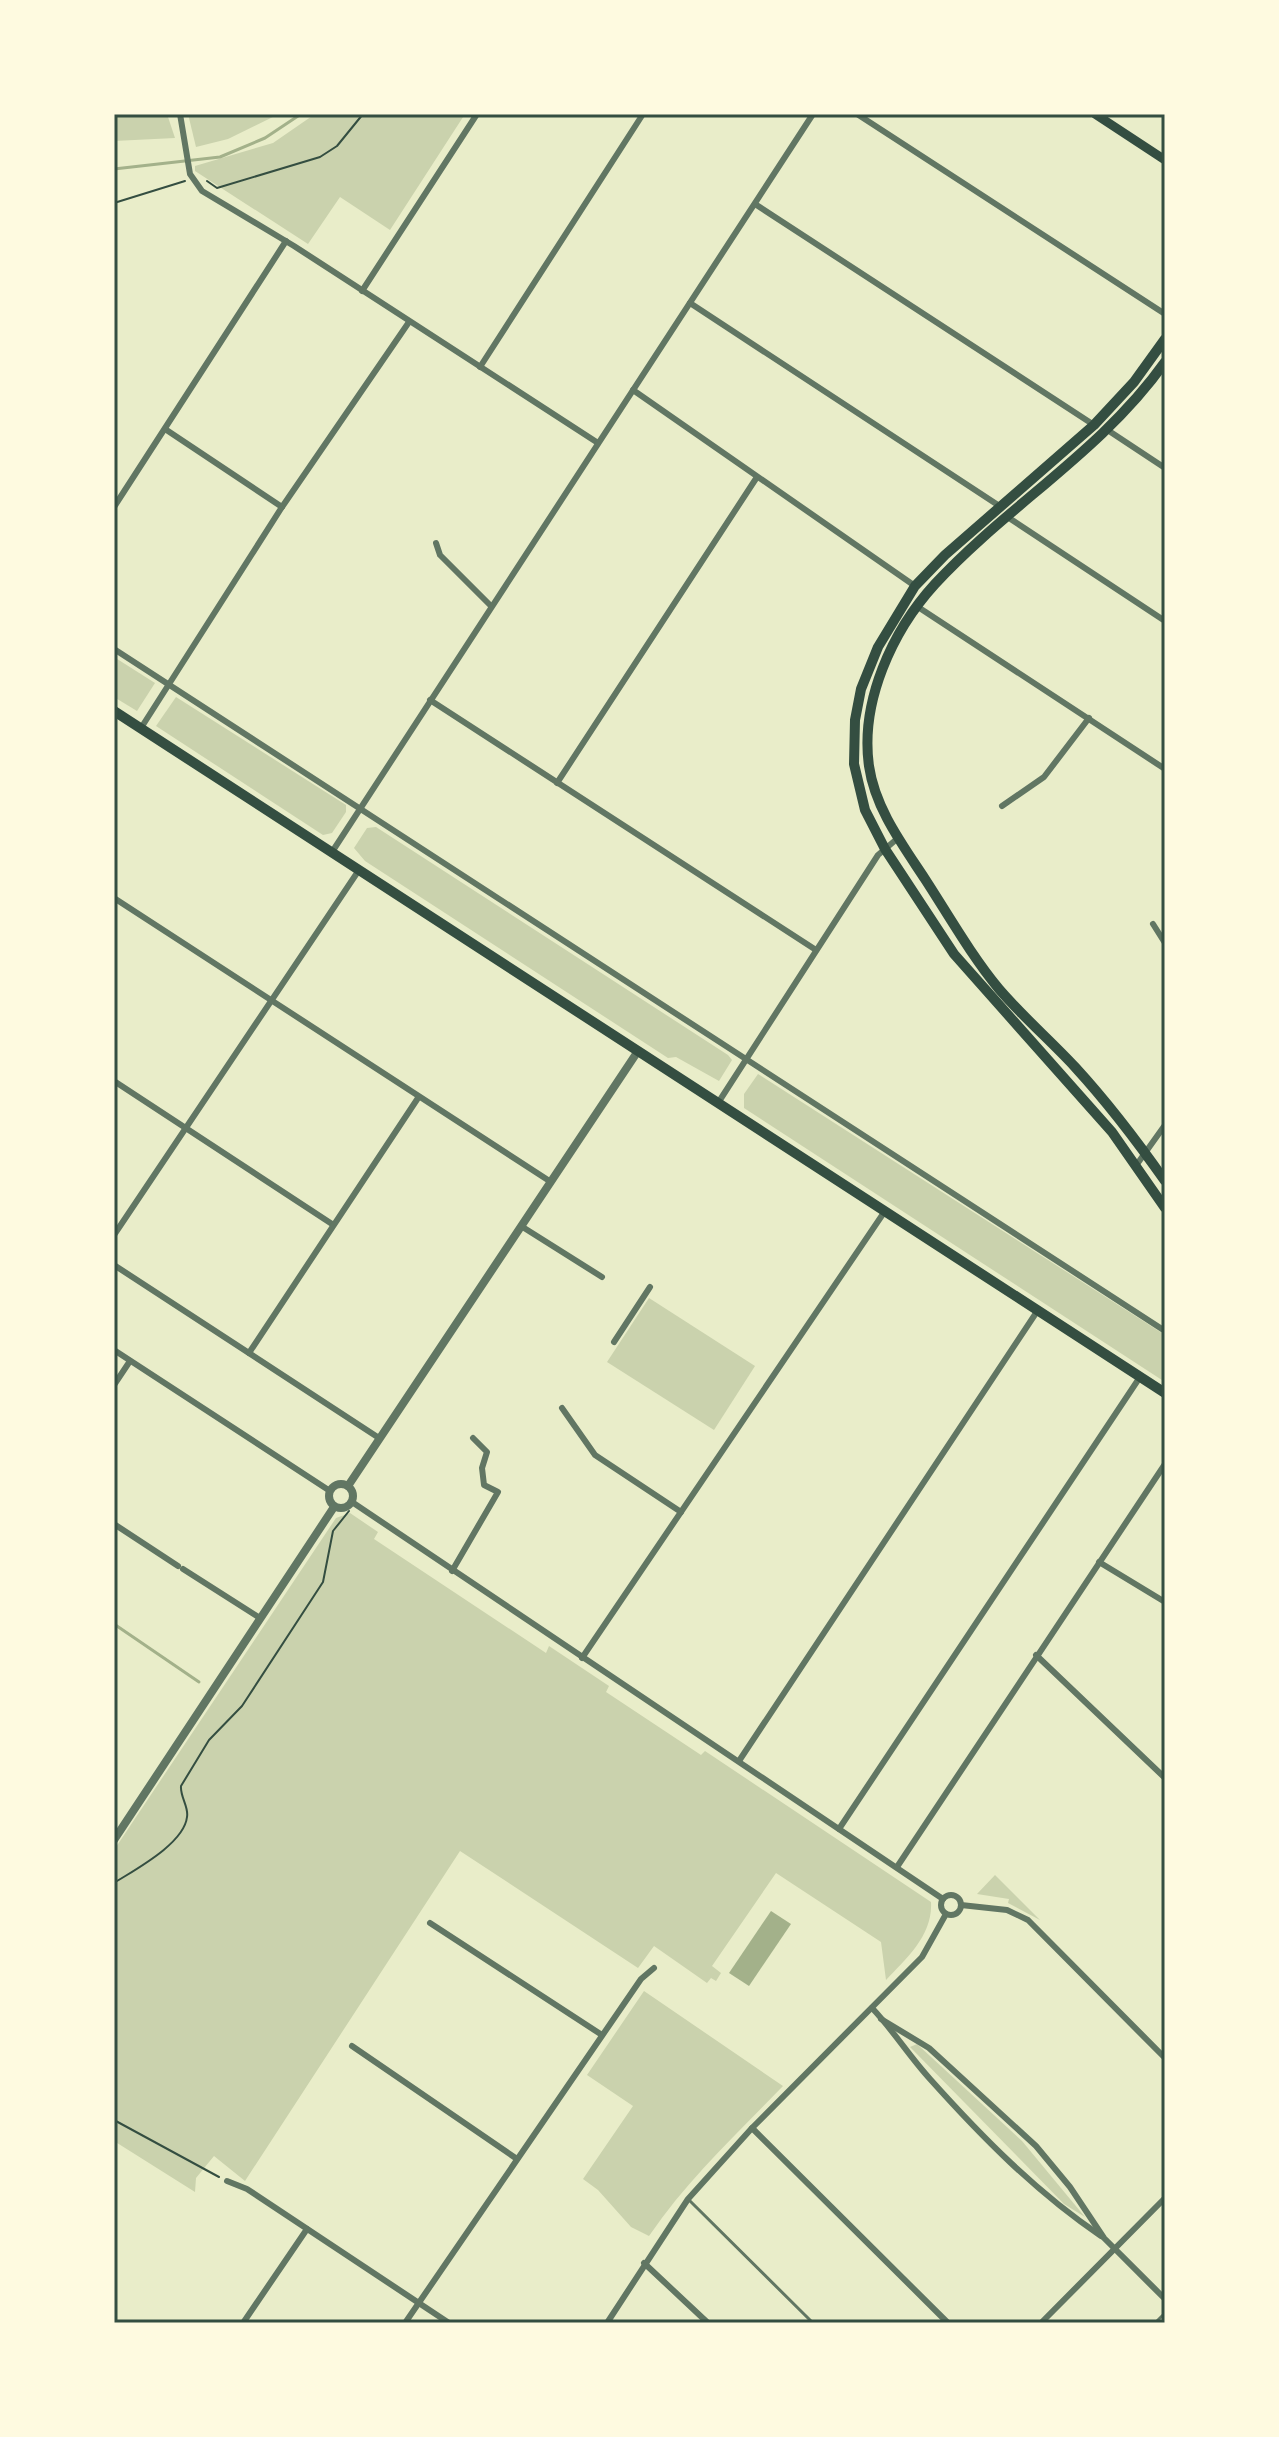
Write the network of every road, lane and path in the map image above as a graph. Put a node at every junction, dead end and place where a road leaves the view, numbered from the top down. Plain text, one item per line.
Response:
1 (180, 114) edge
2 (363, 114) edge
3 (477, 114) edge
4 (643, 114) edge
5 (813, 114) edge
6 (857, 114) edge
7 (1095, 114) edge
8 (1165, 160) edge
9 (191, 177) junction
10 (114, 203) edge
11 (755, 204) junction
12 (286, 241) junction
13 (362, 291) junction
14 (690, 303) junction
15 (1165, 314) edge
16 (409, 322) junction
17 (1165, 339) edge
18 (1165, 362) edge
19 (480, 367) junction
20 (633, 390) junction
21 (1094, 425) junction
22 (165, 429) junction
23 (1109, 431) junction
24 (598, 443) junction
25 (1165, 468) edge
26 (757, 477) junction
27 (114, 507) edge
28 (282, 507) junction
29 (1001, 507) junction
30 (1009, 518) junction
31 (436, 543) dead end
32 (915, 586) junction
33 (491, 606) junction
34 (918, 607) junction
35 (1165, 621) edge
36 (114, 649) edge
37 (168, 685) junction
38 (430, 700) junction
39 (114, 711) edge
40 (1089, 718) junction
41 (141, 728) junction
42 (1165, 769) edge
43 (557, 783) junction
44 (1002, 806) dead end
45 (360, 809) junction
46 (898, 838) junction
47 (885, 849) junction
48 (332, 852) junction
49 (359, 870) junction
50 (114, 898) edge
51 (1153, 924) dead end
52 (1165, 943) edge
53 (816, 950) junction
54 (272, 1001) junction
55 (638, 1051) junction
56 (745, 1060) junction
57 (114, 1081) edge
58 (418, 1098) junction
59 (718, 1103) junction
60 (1165, 1125) edge
61 (186, 1128) junction
62 (1145, 1153) junction
63 (1135, 1167) junction
64 (1165, 1181) edge
65 (551, 1182) junction
66 (1165, 1208) edge
67 (885, 1211) junction
68 (332, 1224) junction
69 (521, 1226) junction
70 (114, 1235) edge
71 (114, 1265) edge
72 (602, 1277) dead end
73 (650, 1287) dead end
74 (1038, 1310) junction
75 (1165, 1331) edge
76 (614, 1342) dead end
77 (114, 1350) edge
78 (249, 1353) junction
79 (130, 1361) junction
80 (1140, 1377) junction
81 (114, 1385) edge
82 (1165, 1393) edge
83 (562, 1408) dead end
84 (379, 1438) junction
85 (473, 1438) dead end
86 (1165, 1464) edge
87 (348, 1486) junction
88 (330, 1491) junction
89 (354, 1504) junction
90 (334, 1507) junction
91 (681, 1512) junction
92 (114, 1524) edge
93 (1099, 1562) junction
94 (452, 1571) junction
95 (1165, 1602) edge
96 (260, 1618) junction
97 (1036, 1655) junction
98 (582, 1658) junction
99 (739, 1761) junction
100 (1165, 1778) edge
101 (839, 1829) junction
102 (114, 1840) edge
103 (897, 1867) junction
104 (114, 1883) edge
105 (943, 1899) junction
106 (961, 1905) junction
107 (946, 1914) junction
108 (430, 1923) dead end
109 (654, 1968) dead end
110 (872, 2008) junction
111 (881, 2019) junction
112 (602, 2035) junction
113 (352, 2046) dead end
114 (1165, 2058) edge
115 (114, 2120) edge
116 (752, 2128) junction
117 (517, 2159) junction
118 (227, 2181) joint
119 (1165, 2198) edge
120 (688, 2199) junction
121 (307, 2229) junction
122 (1104, 2238) junction
123 (1115, 2250) junction
124 (644, 2263) junction
125 (1165, 2299) edge
126 (419, 2303) junction
127 (1165, 2313) edge
128 (243, 2323) edge
129 (405, 2323) edge
130 (449, 2323) edge
131 (607, 2323) edge
132 (708, 2323) edge
133 (813, 2323) edge
134 (948, 2323) edge
135 (1041, 2323) edge
136 (1155, 2323) edge

1 - 9 street
2 - 9 path
3 - 13 street
4 - 19 street
5 - 11 street
6 - 15 street
7 - 8 main road
9 - 10 path
9 - 12 street
11 - 14 street
11 - 21 street
12 - 13 street
12 - 22 street
13 - 16 street
14 - 20 street
14 - 29 street
16 - 19 street
16 - 28 street
17 - 21 main road
18 - 23 main road
19 - 24 street
20 - 24 street
20 - 26 street
21 - 29 main road
22 - 27 street
22 - 28 street
23 - 25 street
23 - 30 main road
24 - 33 street
26 - 32 street
26 - 43 street
28 - 37 street
29 - 32 main road
30 - 34 main road
30 - 35 street
31 - 33 street
32 - 47 main road
33 - 38 street
34 - 40 street
34 - 46 main road
36 - 37 street
37 - 41 street
37 - 45 street
38 - 43 street
38 - 45 street
39 - 41 main road
40 - 42 street
40 - 44 street
41 - 48 main road
43 - 53 street
45 - 48 street
45 - 56 street
46 - 47 street
46 - 62 main road
47 - 53 street
47 - 63 main road
48 - 49 main road
49 - 54 street
49 - 55 main road
50 - 54 street
51 - 52 street
53 - 56 street
54 - 58 street
54 - 61 street
55 - 59 main road
55 - 65 street
56 - 59 street
56 - 75 street
57 - 61 street
58 - 65 street
58 - 68 street
59 - 67 main road
60 - 62 street
61 - 68 street
61 - 70 street
62 - 63 street
62 - 64 main road
63 - 66 main road
65 - 69 street
67 - 74 main road
67 - 91 street
68 - 78 street
69 - 72 street
69 - 84 street
71 - 78 street
73 - 76 street
74 - 80 main road
74 - 99 street
77 - 79 street
78 - 84 street
79 - 81 street
79 - 88 street
80 - 82 main road
80 - 101 street
83 - 91 street
84 - 87 street
85 - 94 street
86 - 93 street
87 - 88 street
87 - 89 street
88 - 90 street
89 - 90 street
89 - 94 street
89 - 104 path
90 - 96 street
91 - 98 street
92 - 96 street
93 - 95 street
93 - 97 street
94 - 98 street
96 - 102 street
97 - 100 street
97 - 103 street
98 - 99 street
99 - 101 street
101 - 103 street
103 - 105 street
105 - 106 street
105 - 107 street
106 - 107 street
106 - 114 street
107 - 110 street
108 - 112 street
109 - 112 street
110 - 111 street
110 - 116 street
111 - 122 street
111 - 122 street
112 - 117 street
113 - 117 street
115 - 118 path
116 - 120 street
116 - 134 street
117 - 126 street
118 - 121 street
119 - 123 street
120 - 124 street
120 - 133 lane
121 - 126 street
121 - 128 street
122 - 123 street
123 - 125 street
123 - 135 street
124 - 131 street
124 - 132 street
126 - 129 street
126 - 130 street
127 - 136 lane

